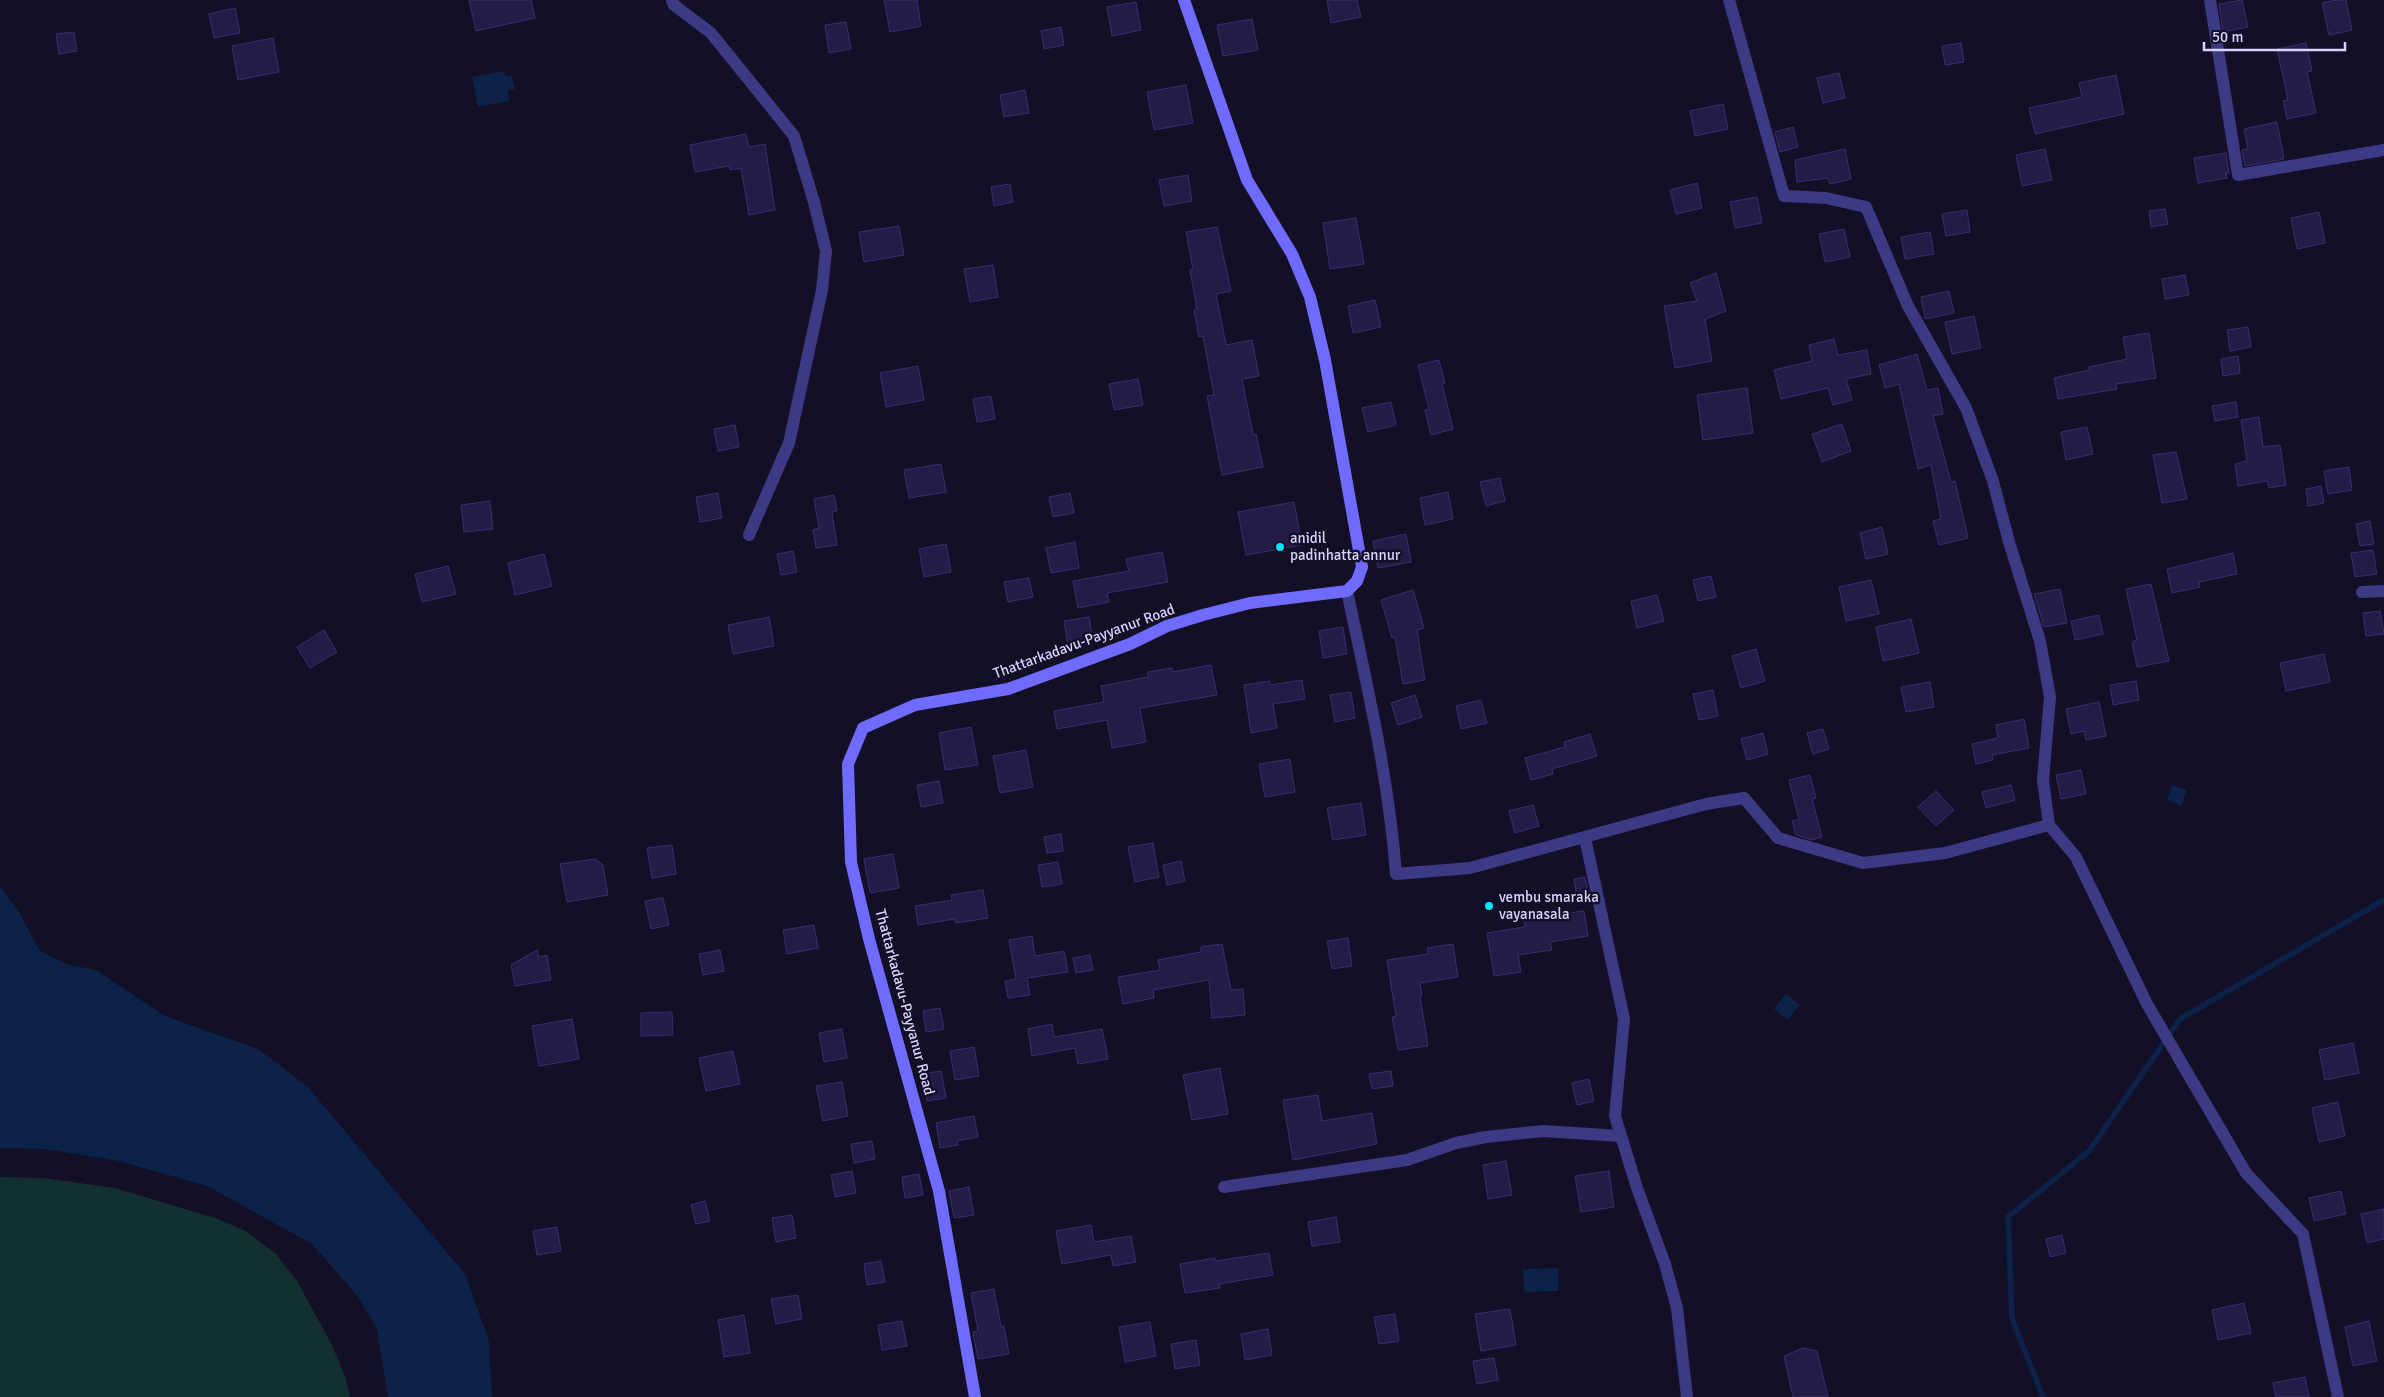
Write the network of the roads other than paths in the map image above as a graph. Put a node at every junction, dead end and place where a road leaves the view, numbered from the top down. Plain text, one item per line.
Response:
1 (672, 0) edge
2 (1184, 0) edge
3 (1729, 0) edge
4 (2210, 0) edge
5 (2384, 150) edge
6 (749, 535) dead end
7 (1347, 591) junction
8 (2362, 592) dead end
9 (2384, 592) edge
10 (2049, 826) junction
11 (1585, 838) junction
12 (1621, 1136) junction
13 (1224, 1187) dead end
14 (975, 1397) edge
15 (1687, 1397) edge
16 (2338, 1397) edge

1 - 6 street
2 - 7 main road
3 - 10 street
4 - 5 street
7 - 11 street
7 - 14 main road, Thattarkadavu-Payyanur Road
8 - 9 street
10 - 11 street
10 - 16 street
11 - 12 street
12 - 13 street
12 - 15 street

